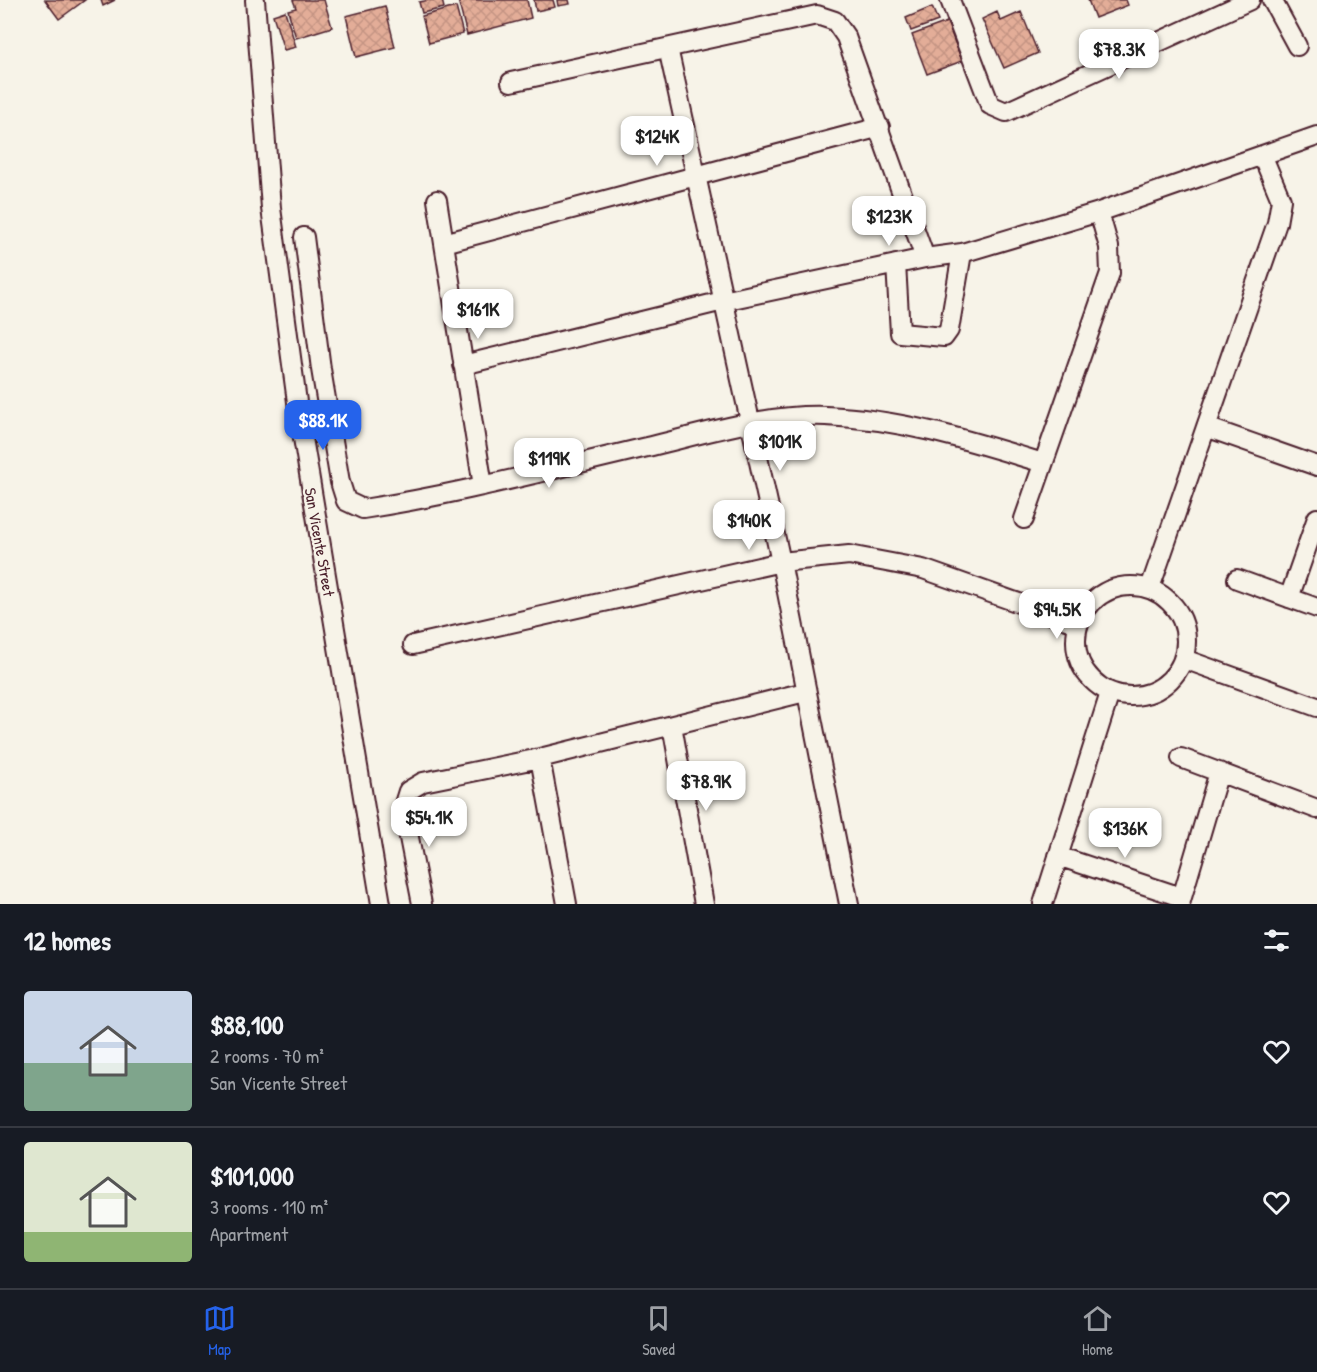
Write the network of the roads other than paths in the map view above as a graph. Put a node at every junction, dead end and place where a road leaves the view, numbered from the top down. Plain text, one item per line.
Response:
1 (255, 0) edge
2 (950, 0) edge
3 (1250, 0) edge
4 (1272, 0) edge
5 (1297, 46) dead end
6 (668, 48) junction
7 (511, 82) dead end
8 (880, 126) junction
9 (1317, 136) edge
10 (1263, 157) junction
11 (696, 176) junction
12 (437, 200) dead end
13 (1099, 212) junction
14 (304, 237) dead end
15 (444, 243) junction
16 (962, 253) junction
17 (925, 258) junction
18 (896, 264) junction
19 (723, 301) junction
20 (464, 365) junction
21 (751, 422) junction
22 (1206, 428) junction
23 (1043, 464) junction
24 (1317, 466) edge
25 (483, 486) junction
26 (1317, 518) edge
27 (1024, 519) dead end
28 (781, 562) junction
29 (1237, 579) dead end
30 (1150, 588) junction
31 (1289, 598) junction
32 (1317, 608) edge
33 (1078, 624) junction
34 (414, 645) dead end
35 (1184, 659) junction
36 (805, 692) junction
37 (1110, 693) junction
38 (1317, 707) edge
39 (672, 726) junction
40 (540, 758) junction
41 (1181, 758) dead end
42 (1219, 772) junction
43 (1317, 809) edge
44 (1058, 856) junction
45 (1180, 900) edge
46 (381, 904) edge
47 (422, 904) edge
48 (567, 904) edge
49 (704, 904) edge
50 (849, 904) edge
51 (1042, 904) edge

1 - 46 street, San Vicente Street
2 - 3 street
4 - 5 street
6 - 7 street
6 - 8 street
6 - 11 street
8 - 11 street
8 - 17 street
9 - 10 street
10 - 13 street
10 - 22 street
11 - 15 street
11 - 19 street
12 - 15 street
13 - 16 street
13 - 23 street
14 - 25 street
15 - 20 street
16 - 17 street
16 - 18 street
17 - 18 street
18 - 19 street
19 - 20 street
19 - 21 street
20 - 25 street
21 - 23 street
21 - 25 street
21 - 28 street
22 - 24 street
22 - 30 street
23 - 27 street
26 - 31 street
28 - 33 street
28 - 34 street
28 - 36 street
29 - 31 street
30 - 33 street
30 - 35 street
31 - 32 street
33 - 37 street
35 - 37 street
35 - 38 street
36 - 39 street
36 - 50 street
37 - 44 street
39 - 40 street
39 - 49 street
40 - 47 street
40 - 48 street
41 - 42 street
42 - 43 street
42 - 45 street
44 - 45 street
44 - 51 street

